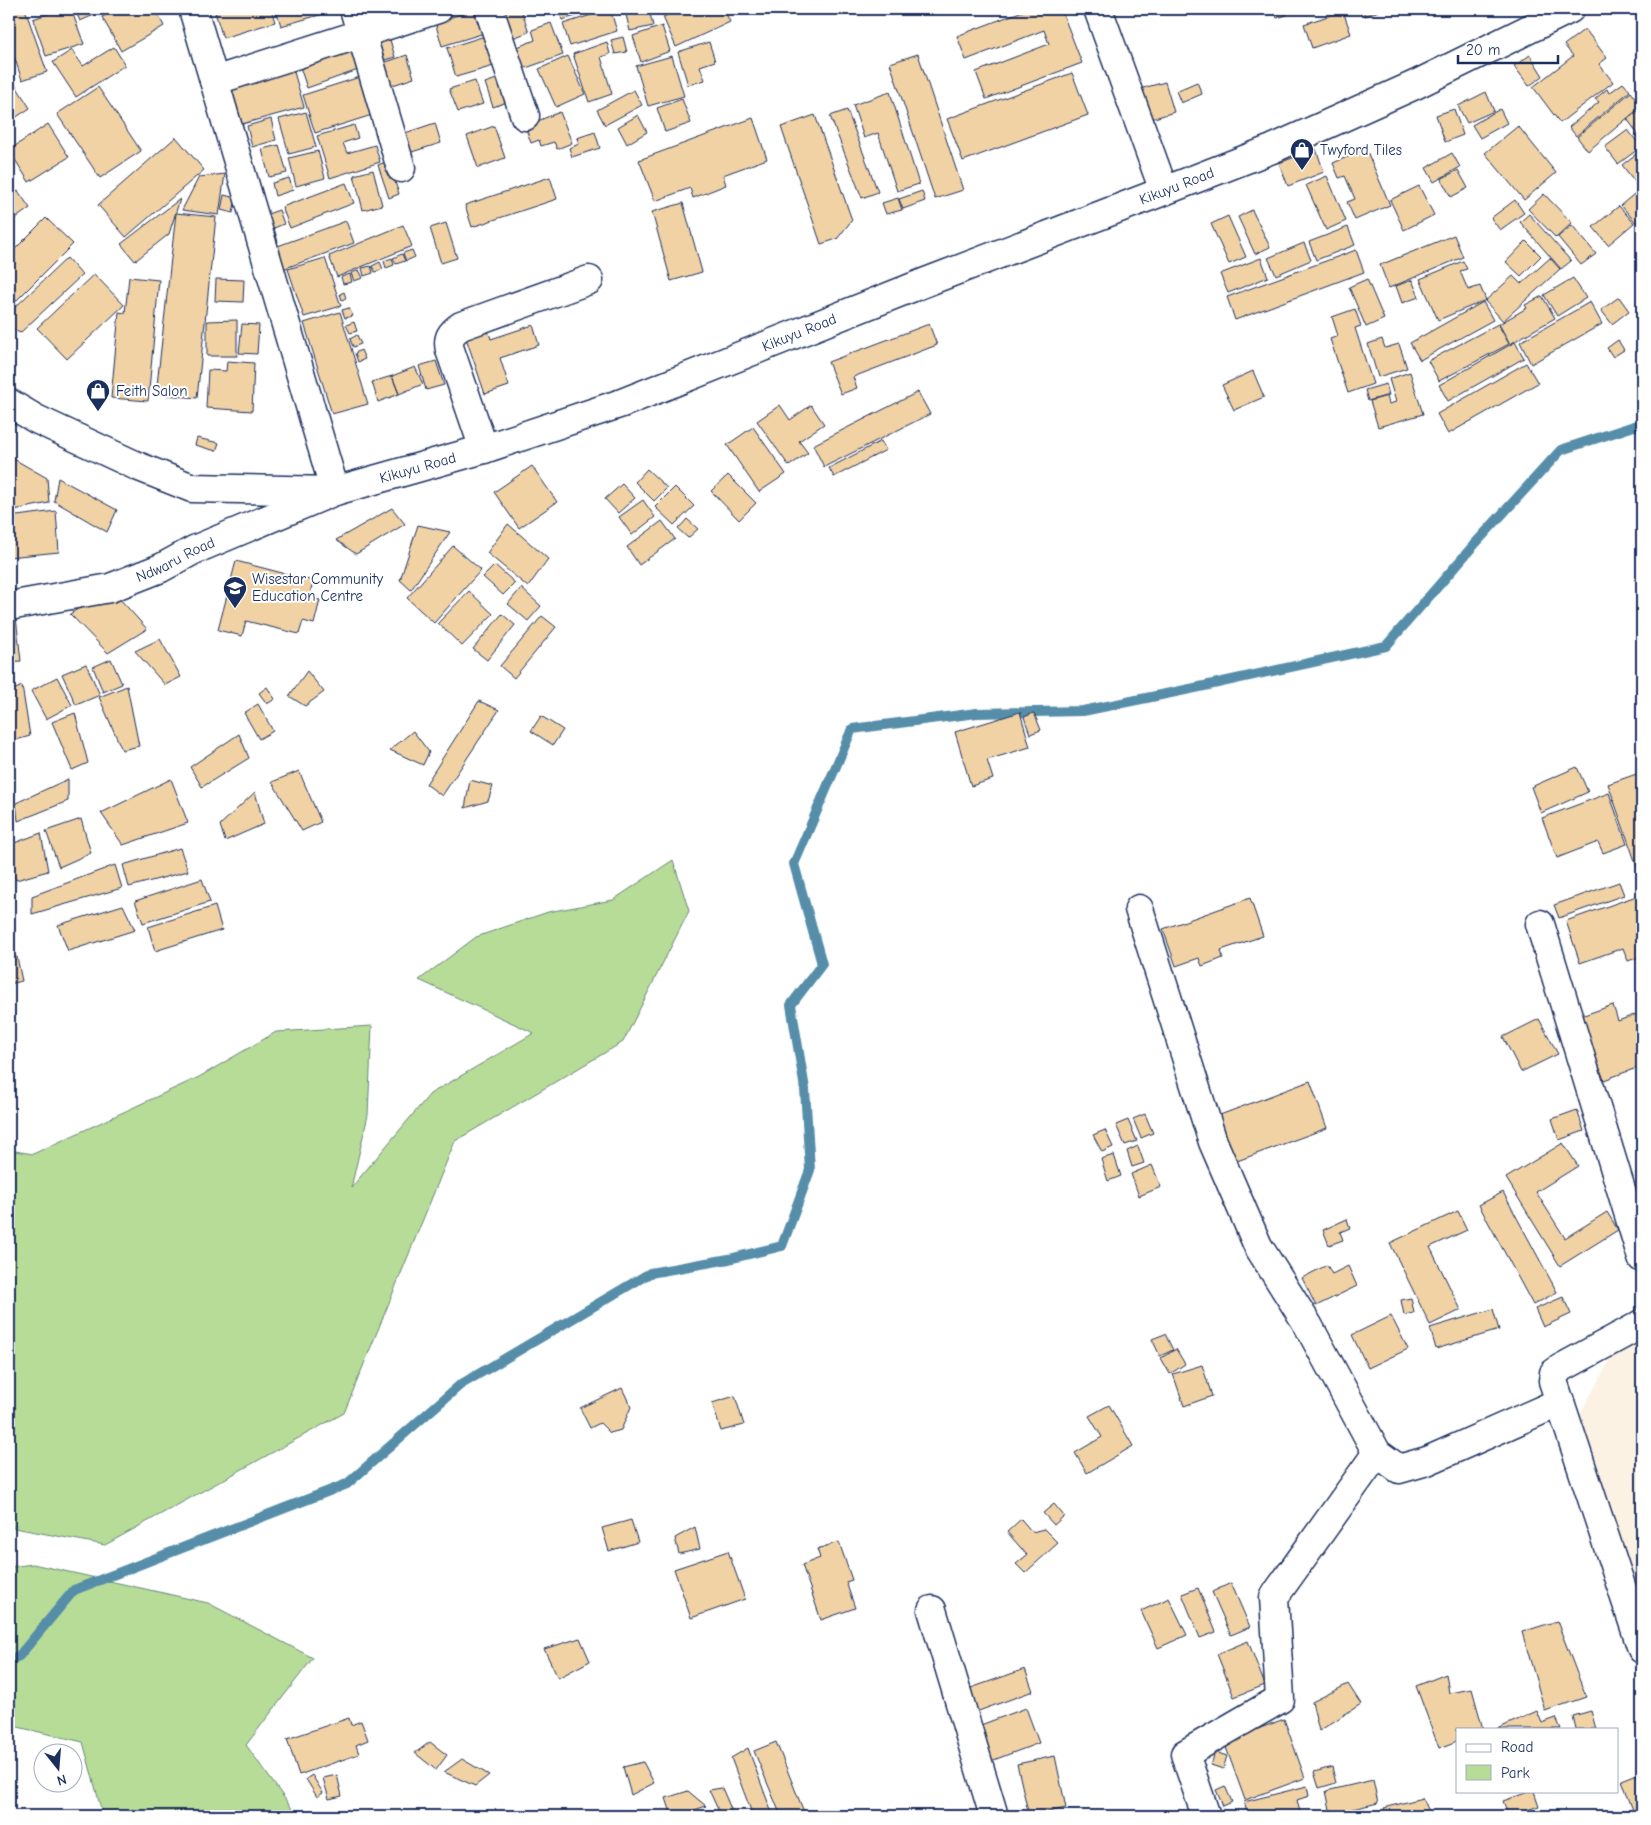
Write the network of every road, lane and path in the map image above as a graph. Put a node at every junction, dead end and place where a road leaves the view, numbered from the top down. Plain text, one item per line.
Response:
1 (193, 9) edge
2 (354, 9) edge
3 (438, 9) edge
4 (489, 9) edge
5 (1098, 9) edge
6 (1570, 9) edge
7 (362, 34) junction
8 (214, 81) junction
9 (525, 116) dead end
10 (401, 168) dead end
11 (1164, 191) junction
12 (589, 280) dead end
13 (9, 403) edge
14 (484, 449) junction
15 (335, 491) junction
16 (9, 606) edge
17 (1140, 909) dead end
18 (1540, 924) dead end
19 (1642, 1258) edge
20 (1642, 1324) edge
21 (1560, 1402) junction
22 (1377, 1453) junction
23 (932, 1610) dead end
24 (1642, 1649) edge
25 (994, 1816) edge
26 (1206, 1816) edge

1 - 8 street
2 - 7 street
3 - 7 street
4 - 9 street
5 - 11 street
6 - 11 street, Kikuyu Road
7 - 8 street
7 - 10 street
8 - 15 street
11 - 14 street, Kikuyu Road
12 - 14 street
13 - 15 street, Kikuyu Road
14 - 15 street, Kikuyu Road
15 - 16 street, Ndwaru Road
17 - 22 street
18 - 19 street
20 - 21 street
21 - 22 street
21 - 24 street
22 - 26 street
23 - 25 street

